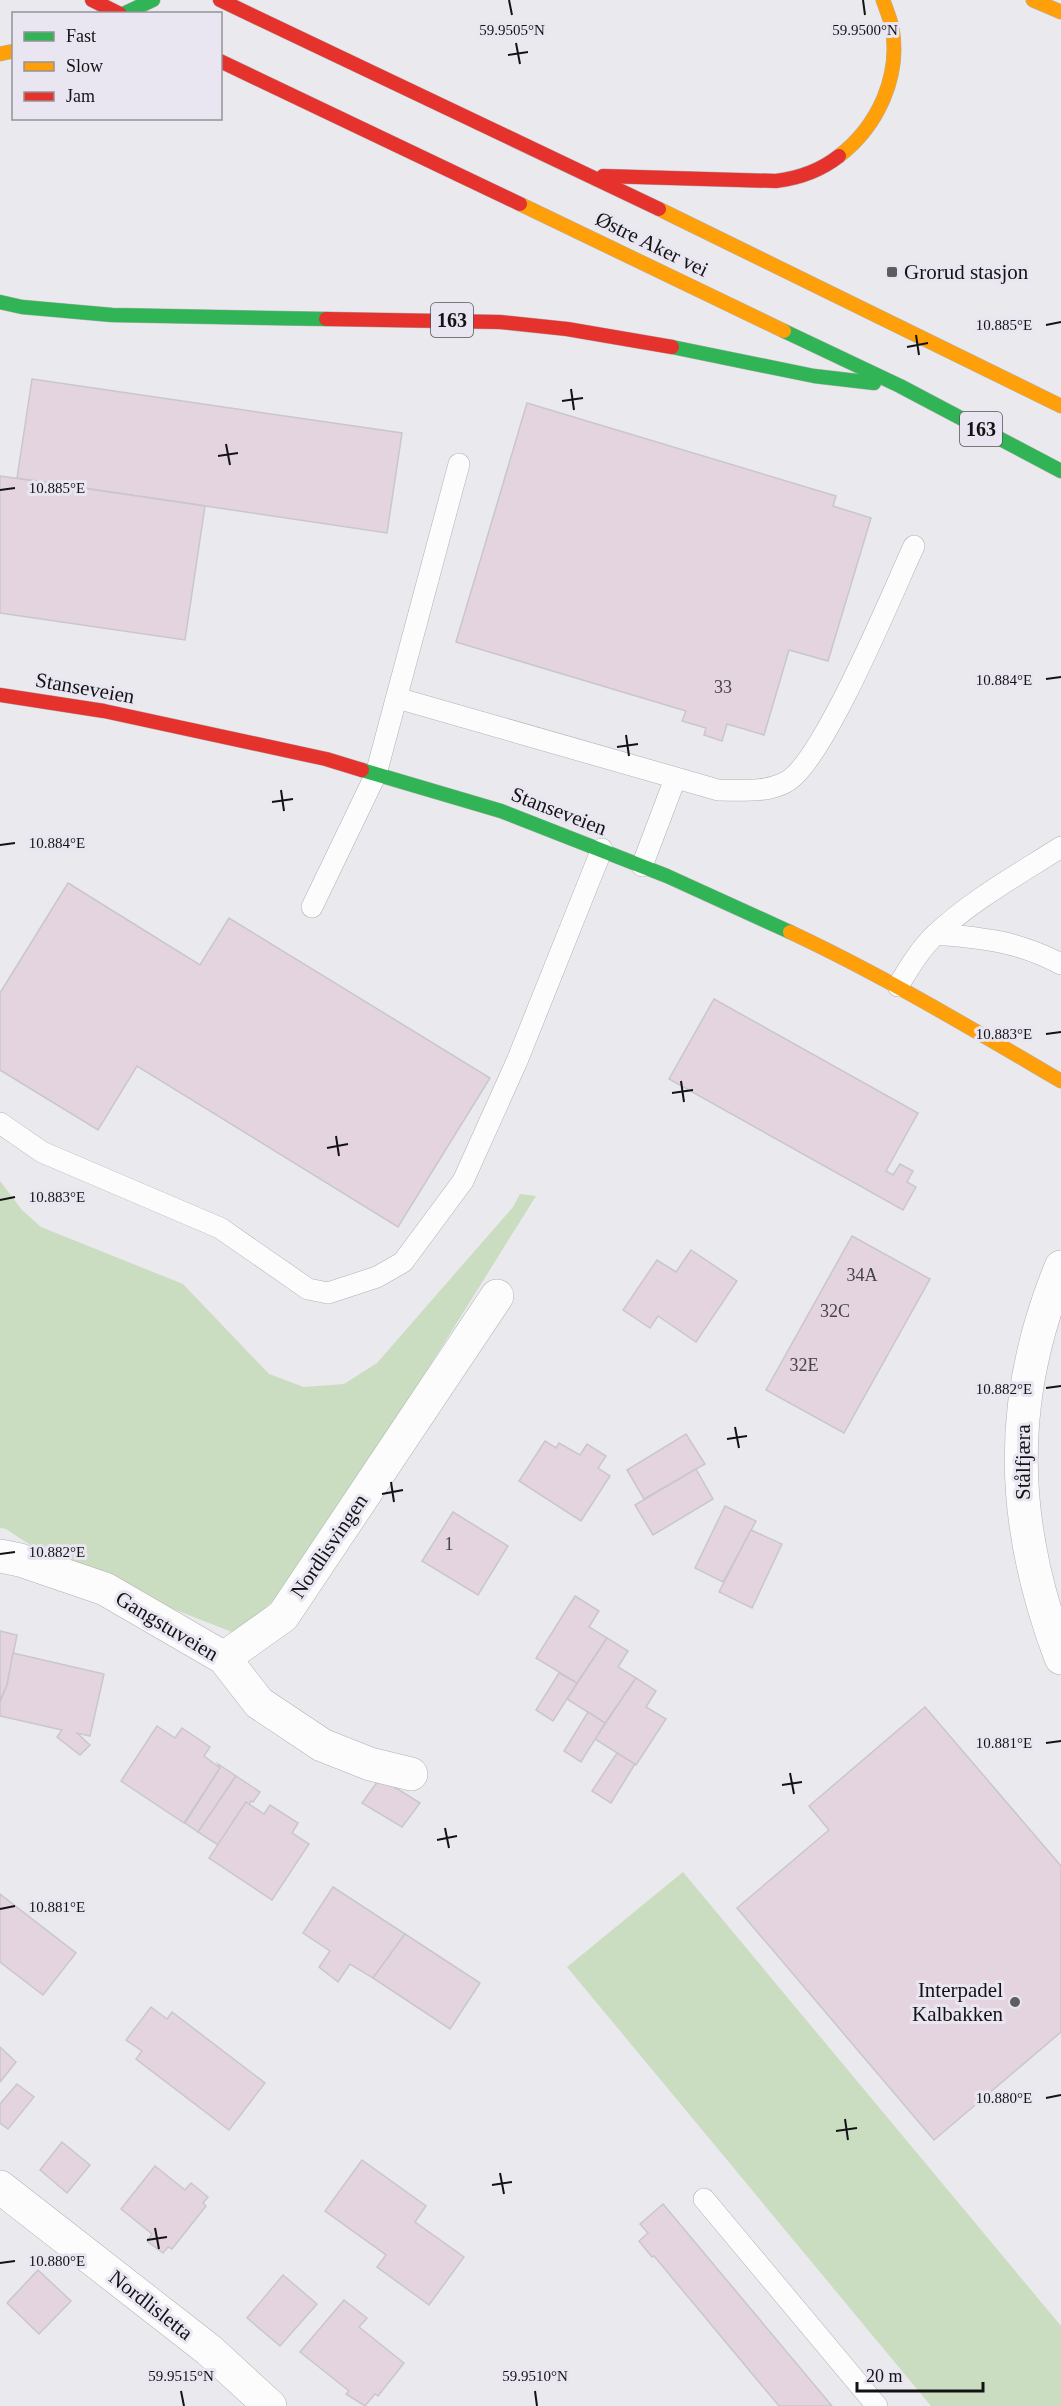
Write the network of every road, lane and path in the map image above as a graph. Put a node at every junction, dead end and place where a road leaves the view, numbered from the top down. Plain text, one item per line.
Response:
1 (92, 0) edge
2 (153, 0) edge
3 (220, 0) edge
4 (883, 0) edge
5 (1033, 0) edge
6 (118, 12) edge
7 (126, 12) edge
8 (1061, 12) edge
9 (222, 62) edge
10 (590, 175) junction
11 (0, 302) edge
12 (900, 386) junction
13 (1061, 406) edge
14 (459, 464) dead end
15 (1061, 471) edge
16 (914, 546) dead end
17 (0, 695) edge
18 (397, 698) junction
19 (376, 774) junction
20 (675, 779) junction
21 (1061, 847) edge
22 (602, 849) junction
23 (642, 866) junction
24 (312, 907) dead end
25 (936, 934) junction
26 (1061, 964) edge
27 (898, 986) junction
28 (1061, 1081) edge
29 (0, 1123) edge
30 (1061, 1267) edge
31 (497, 1296) dead end
32 (0, 1556) edge
33 (224, 1658) junction
34 (1061, 1658) edge
35 (411, 1774) dead end
36 (0, 2187) edge
37 (704, 2199) dead end
38 (270, 2406) edge
39 (877, 2406) edge

1 - 6 main road
2 - 7 main road
3 - 10 main road, Østre Aker vei
4 - 10 main road
5 - 8 main road
9 - 12 main road, Østre Aker vei / 163
10 - 13 main road, Østre Aker vei
11 - 12 main road, 163
12 - 15 main road, Østre Aker vei / 163
14 - 18 lane
16 - 20 lane
17 - 19 main road, Stanseveien
18 - 19 lane
18 - 20 lane
19 - 22 main road, Stanseveien
19 - 24 lane
20 - 23 lane
21 - 25 lane
22 - 23 main road, Stanseveien
22 - 29 lane
23 - 27 main road, Stanseveien
25 - 26 lane
25 - 27 lane
27 - 28 main road, Stanseveien
30 - 34 street, Stålfjæra
31 - 33 street, Nordlisvingen
32 - 33 street, Gangstuveien
33 - 35 street, Gangstuveien
36 - 38 street, Nordlisletta
37 - 39 lane

